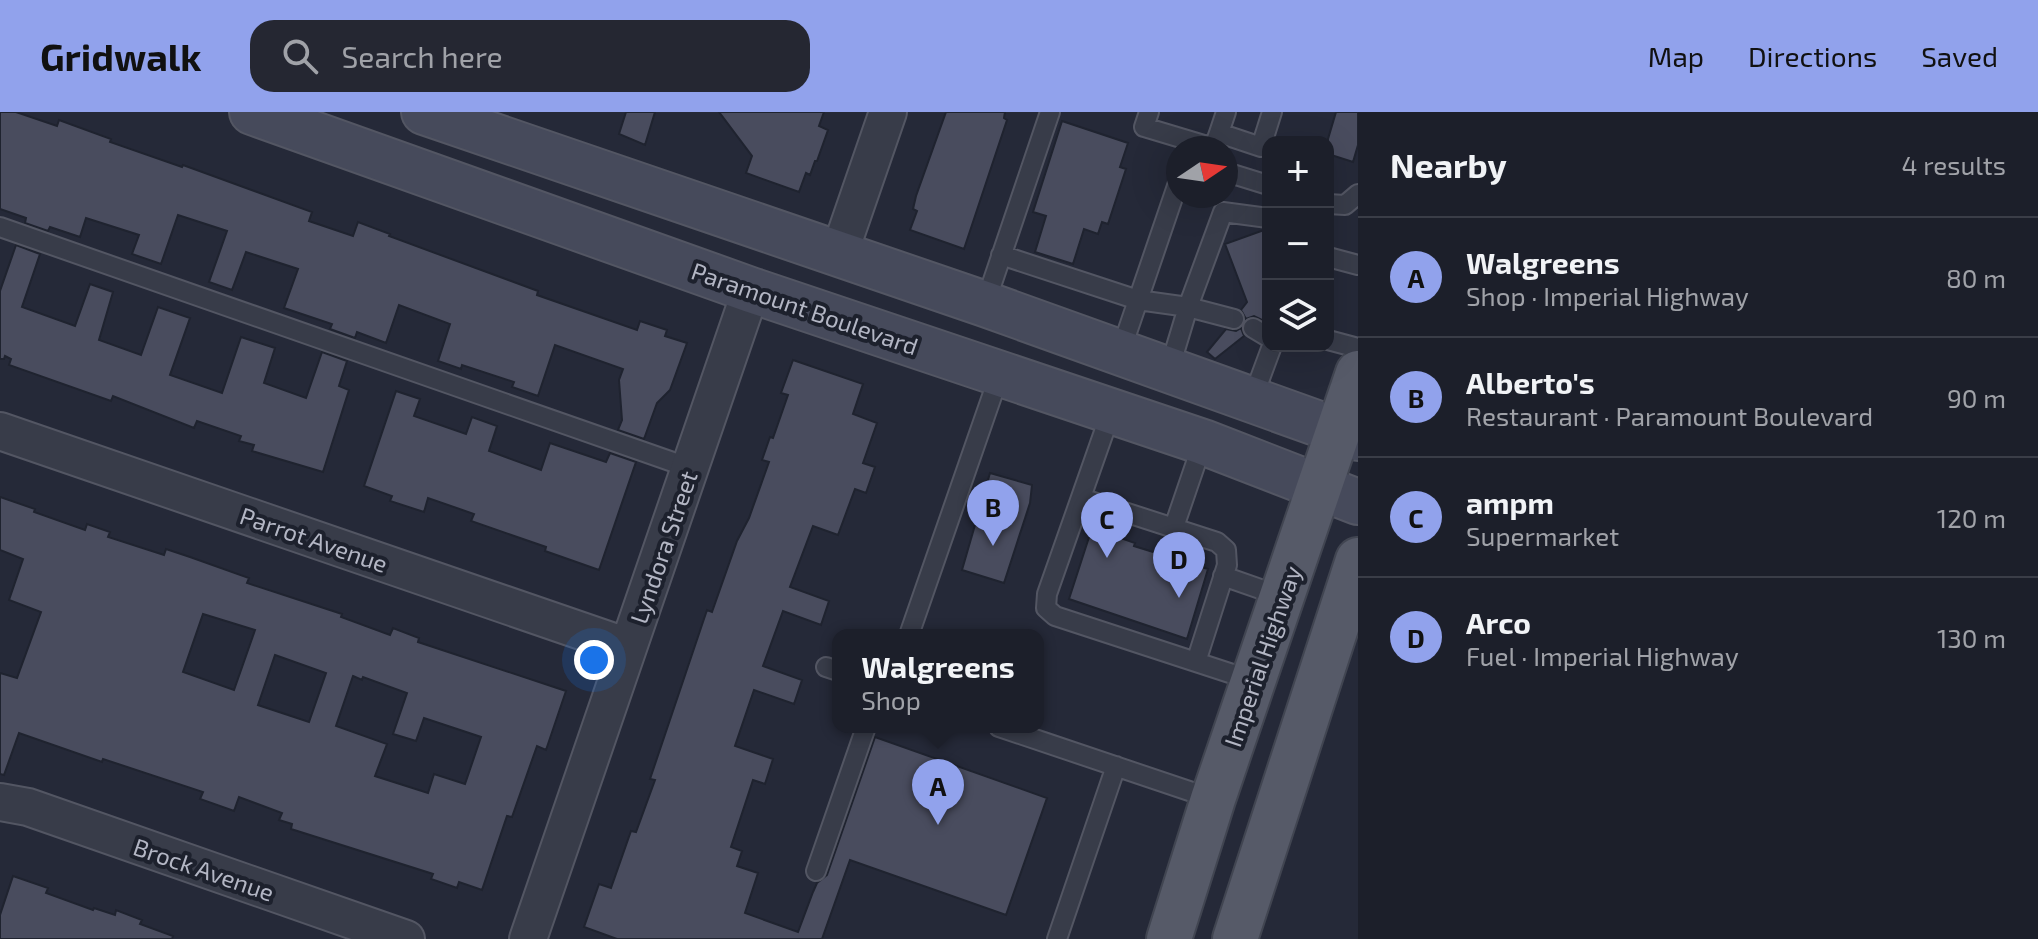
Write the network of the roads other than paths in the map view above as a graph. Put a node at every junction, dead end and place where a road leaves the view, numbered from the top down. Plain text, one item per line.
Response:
1 (252, 112) edge
2 (424, 112) edge
3 (888, 112) edge
4 (1050, 112) edge
5 (1149, 112) edge
6 (1226, 112) edge
7 (1272, 112) edge
8 (1184, 136) edge
9 (1218, 136) edge
10 (1238, 145) edge
11 (1238, 176) edge
12 (1262, 183) edge
13 (1358, 194) edge
14 (1334, 204) edge
15 (1169, 208) edge
16 (1262, 217) edge
17 (0, 227) edge
18 (839, 254) junction
19 (1001, 255) junction
20 (1334, 259) edge
21 (1358, 265) edge
22 (751, 290) junction
23 (1138, 300) junction
24 (985, 304) junction
25 (1188, 307) junction
26 (1234, 319) dead end
27 (1334, 342) edge
28 (1358, 348) edge
29 (1270, 352) edge
30 (1120, 353) junction
31 (1169, 370) junction
32 (1000, 373) junction
33 (1358, 373) edge
34 (1252, 400) junction
35 (1111, 412) junction
36 (0, 431) edge
37 (1349, 434) edge
38 (1203, 442) junction
39 (690, 468) junction
40 (1339, 494) edge
41 (1081, 498) junction
42 (1174, 527) junction
43 (1358, 560) edge
44 (1223, 576) junction
45 (1283, 597) junction
46 (911, 629) edge
47 (628, 647) junction
48 (1196, 662) junction
49 (1254, 681) junction
50 (864, 733) edge
51 (1017, 733) edge
52 (1116, 766) junction
53 (1213, 799) junction
54 (0, 802) edge
55 (816, 871) dead end
56 (406, 939) edge
57 (528, 939) edge
58 (1057, 939) edge
59 (1169, 939) edge
60 (1235, 939) edge

1 - 22 main road, Paramount Boulevard
2 - 18 main road
3 - 18 street
4 - 19 lane
5 - 8 lane
6 - 9 lane
7 - 10 lane
11 - 12 lane
13 - 14 lane
15 - 23 lane
16 - 25 lane
17 - 39 lane
18 - 24 main road
19 - 23 lane
19 - 24 lane
20 - 21 lane
22 - 32 main road, Paramount Boulevard
22 - 39 street, Lyndora Street
23 - 25 lane
23 - 30 lane
24 - 30 main road
25 - 26 lane
25 - 31 lane
27 - 28 lane
29 - 34 lane
30 - 31 main road
31 - 34 main road
32 - 35 main road, Paramount Boulevard
32 - 46 lane
33 - 37 main road, Imperial Highway
34 - 37 main road
35 - 38 main road, Paramount Boulevard
35 - 41 lane
36 - 47 street, Parrot Avenue
37 - 40 main road, Imperial Highway
38 - 40 main road, Paramount Boulevard
38 - 42 lane
39 - 47 street, Lyndora Street
40 - 45 main road, Imperial Highway
41 - 42 lane
41 - 48 lane
42 - 44 lane
43 - 60 main road
44 - 45 lane
44 - 48 lane
45 - 49 main road, Imperial Highway
47 - 57 street, Lyndora Street
48 - 49 lane
49 - 53 main road, Imperial Highway
50 - 55 lane
51 - 52 lane
52 - 53 lane
52 - 58 lane
53 - 59 main road, Imperial Highway
54 - 56 street, Brock Avenue

